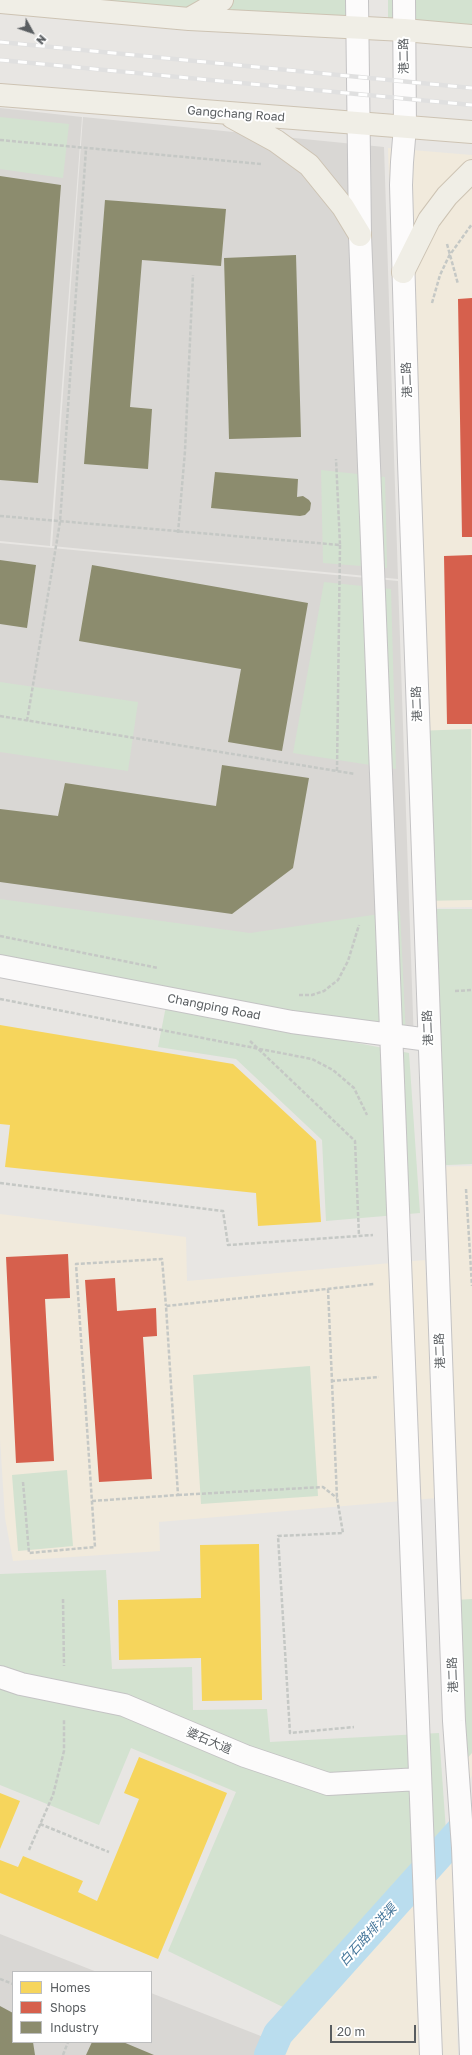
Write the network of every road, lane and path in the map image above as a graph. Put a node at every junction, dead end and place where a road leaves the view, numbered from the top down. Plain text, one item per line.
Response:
1 (222, 0) edge
2 (357, 0) edge
3 (404, 0) edge
4 (0, 2) edge
5 (189, 19) junction
6 (356, 28) junction
7 (404, 30) junction
8 (472, 36) edge
9 (0, 95) edge
10 (225, 114) junction
11 (358, 123) junction
12 (405, 127) junction
13 (472, 132) edge
14 (0, 140) edge
15 (86, 149) junction
16 (269, 165) dead end
17 (472, 172) edge
18 (360, 235) junction
19 (403, 272) junction
20 (193, 275) dead end
21 (336, 459) dead end
22 (0, 516) edge
23 (60, 522) junction
24 (178, 532) junction
25 (340, 545) junction
26 (0, 716) edge
27 (27, 721) junction
28 (359, 918) dead end
29 (0, 936) edge
30 (0, 966) edge
31 (161, 968) dead end
32 (297, 995) dead end
33 (0, 999) edge
34 (391, 1036) junction
35 (246, 1037) dead end
36 (429, 1040) junction
37 (256, 1047) junction
38 (368, 1120) dead end
39 (0, 1183) edge
40 (466, 1189) dead end
41 (399, 1233) junction
42 (359, 1236) junction
43 (401, 1281) junction
44 (472, 1286) edge
45 (328, 1289) junction
46 (166, 1306) junction
47 (405, 1376) junction
48 (331, 1381) junction
49 (23, 1482) dead end
50 (178, 1495) junction
51 (337, 1498) junction
52 (92, 1501) junction
53 (63, 1599) dead end
54 (0, 1677) edge
55 (64, 1693) junction
56 (354, 1727) dead end
57 (421, 1782) junction
58 (40, 1824) junction
59 (29, 1850) dead end
60 (110, 1852) dead end
61 (468, 1877) edge
62 (0, 1979) edge
63 (12, 1984) edge
64 (68, 2043) edge
65 (63, 2055) edge
66 (431, 2055) edge
67 (471, 2055) edge

1 - 5 main road
2 - 6 street
3 - 7 street, 港二路
4 - 5 main road
5 - 6 main road
6 - 7 main road
6 - 11 street
7 - 8 main road
7 - 12 street, 港二路
9 - 10 main road, Gangchang Road
10 - 11 main road, Gangchang Road
10 - 18 main road
11 - 12 main road, Gangchang Road
11 - 18 street
12 - 13 main road, Gangchang Road
12 - 19 street, 港二路
14 - 15 path
15 - 16 path
15 - 23 path
17 - 19 main road
18 - 34 street
19 - 36 street, 港二路
20 - 24 path
21 - 25 path
22 - 23 path
23 - 24 path
23 - 27 path
24 - 25 path
25 - 27 path
26 - 27 path
28 - 32 path
29 - 31 path
30 - 34 street, Changping Road
33 - 37 path
34 - 36 street, Changping Road
34 - 41 street
35 - 37 path
36 - 61 street, 港二路
37 - 38 path
37 - 42 path
39 - 42 path
40 - 44 path
41 - 42 path
41 - 43 street
43 - 45 path
43 - 47 street
45 - 46 path
45 - 48 path
46 - 50 path
46 - 52 path
47 - 48 path
47 - 57 street
48 - 51 path
49 - 52 path
50 - 51 path
50 - 52 path
51 - 56 path
53 - 55 path
54 - 55 street, 婆石大道
55 - 57 street, 婆石大道
55 - 58 path
57 - 66 street
58 - 59 path
58 - 60 path
61 - 67 street, 港二路
62 - 63 path
64 - 65 path

